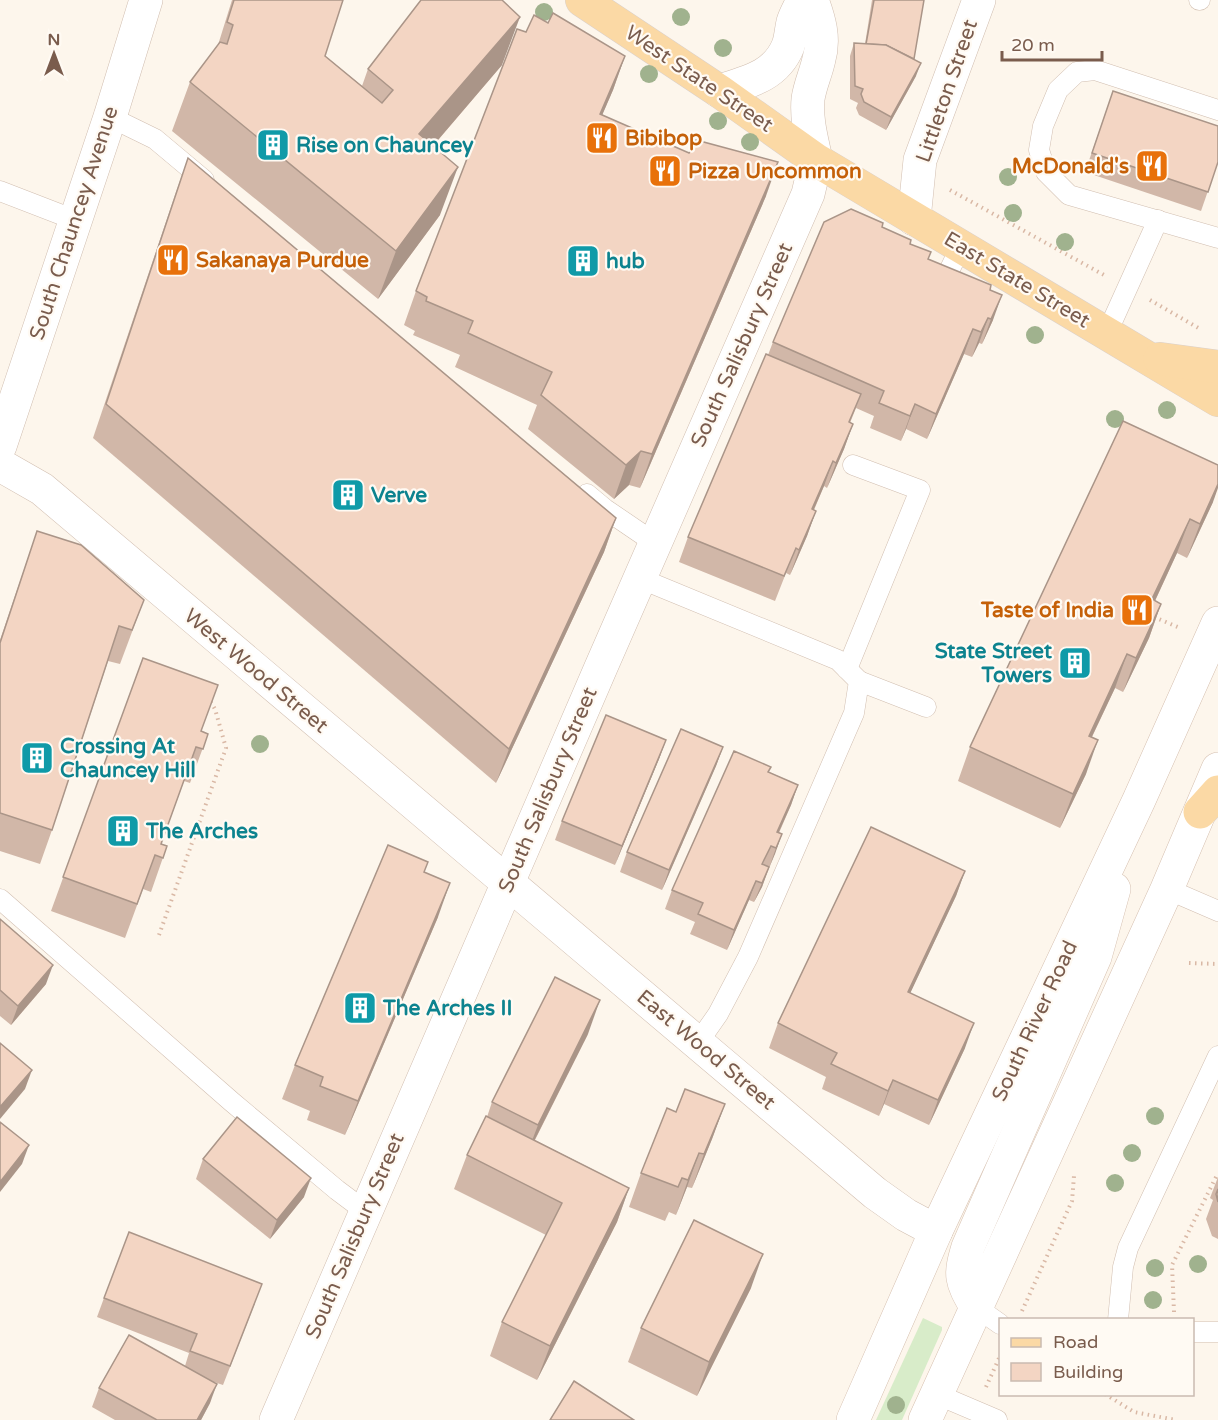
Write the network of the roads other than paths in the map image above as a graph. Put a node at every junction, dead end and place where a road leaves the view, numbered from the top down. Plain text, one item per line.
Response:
1 (146, 0) edge
2 (582, 0) edge
3 (803, 0) edge
4 (812, 0) edge
5 (979, 0) edge
6 (719, 92) junction
7 (1218, 111) edge
8 (110, 117) junction
9 (816, 160) junction
10 (0, 191) edge
11 (219, 192) edge
12 (914, 219) junction
13 (75, 220) junction
14 (1158, 220) junction
15 (1218, 238) edge
16 (961, 246) junction
17 (939, 292) edge
18 (1107, 333) junction
19 (1149, 358) junction
20 (1218, 367) edge
21 (1218, 400) edge
22 (0, 446) edge
23 (0, 465) edge
24 (853, 465) dead end
25 (577, 486) edge
26 (655, 543) junction
27 (639, 578) junction
28 (1218, 623) edge
29 (853, 675) junction
30 (926, 707) dead end
31 (1218, 769) edge
32 (1139, 800) junction
33 (1209, 802) edge
34 (508, 883) junction
35 (1167, 889) junction
36 (0, 899) edge
37 (1218, 911) edge
38 (697, 1044) junction
39 (1218, 1056) edge
40 (365, 1211) junction
41 (936, 1231) junction
42 (988, 1316) edge
43 (1118, 1318) edge
44 (1194, 1332) edge
45 (1218, 1332) edge
46 (930, 1407) edge
47 (276, 1420) edge
48 (853, 1420) edge
49 (997, 1420) edge

1 - 8 street, South Chauncey Avenue
2 - 6 main road, West State Street
3 - 6 street
4 - 9 street
5 - 12 street, Littleton Street
6 - 9 main road, West State Street
7 - 14 lane
8 - 11 lane
8 - 13 street, South Chauncey Avenue
9 - 12 main road, East State Street
9 - 26 street, South Salisbury Street
10 - 13 lane
12 - 16 main road, East State Street
13 - 22 street, South Chauncey Avenue
14 - 15 lane
14 - 18 lane
16 - 17 lane
16 - 18 main road, East State Street
18 - 19 main road, East State Street
19 - 20 main road
19 - 21 main road, East State Street
23 - 34 street, West Wood Street
24 - 29 lane
25 - 26 lane
26 - 27 street, South Salisbury Street
27 - 29 lane
27 - 34 street, South Salisbury Street
28 - 32 street, South River Road
29 - 30 lane
29 - 38 lane
31 - 33 street
32 - 41 street, South River Road
32 - 42 street
33 - 35 street
34 - 38 street, East Wood Street
34 - 40 street, South Salisbury Street
35 - 37 lane
35 - 42 street
36 - 40 lane
38 - 41 street, East Wood Street
39 - 43 lane
40 - 47 street, South Salisbury Street
41 - 48 street, South River Road
42 - 46 street
44 - 45 lane
46 - 49 lane

